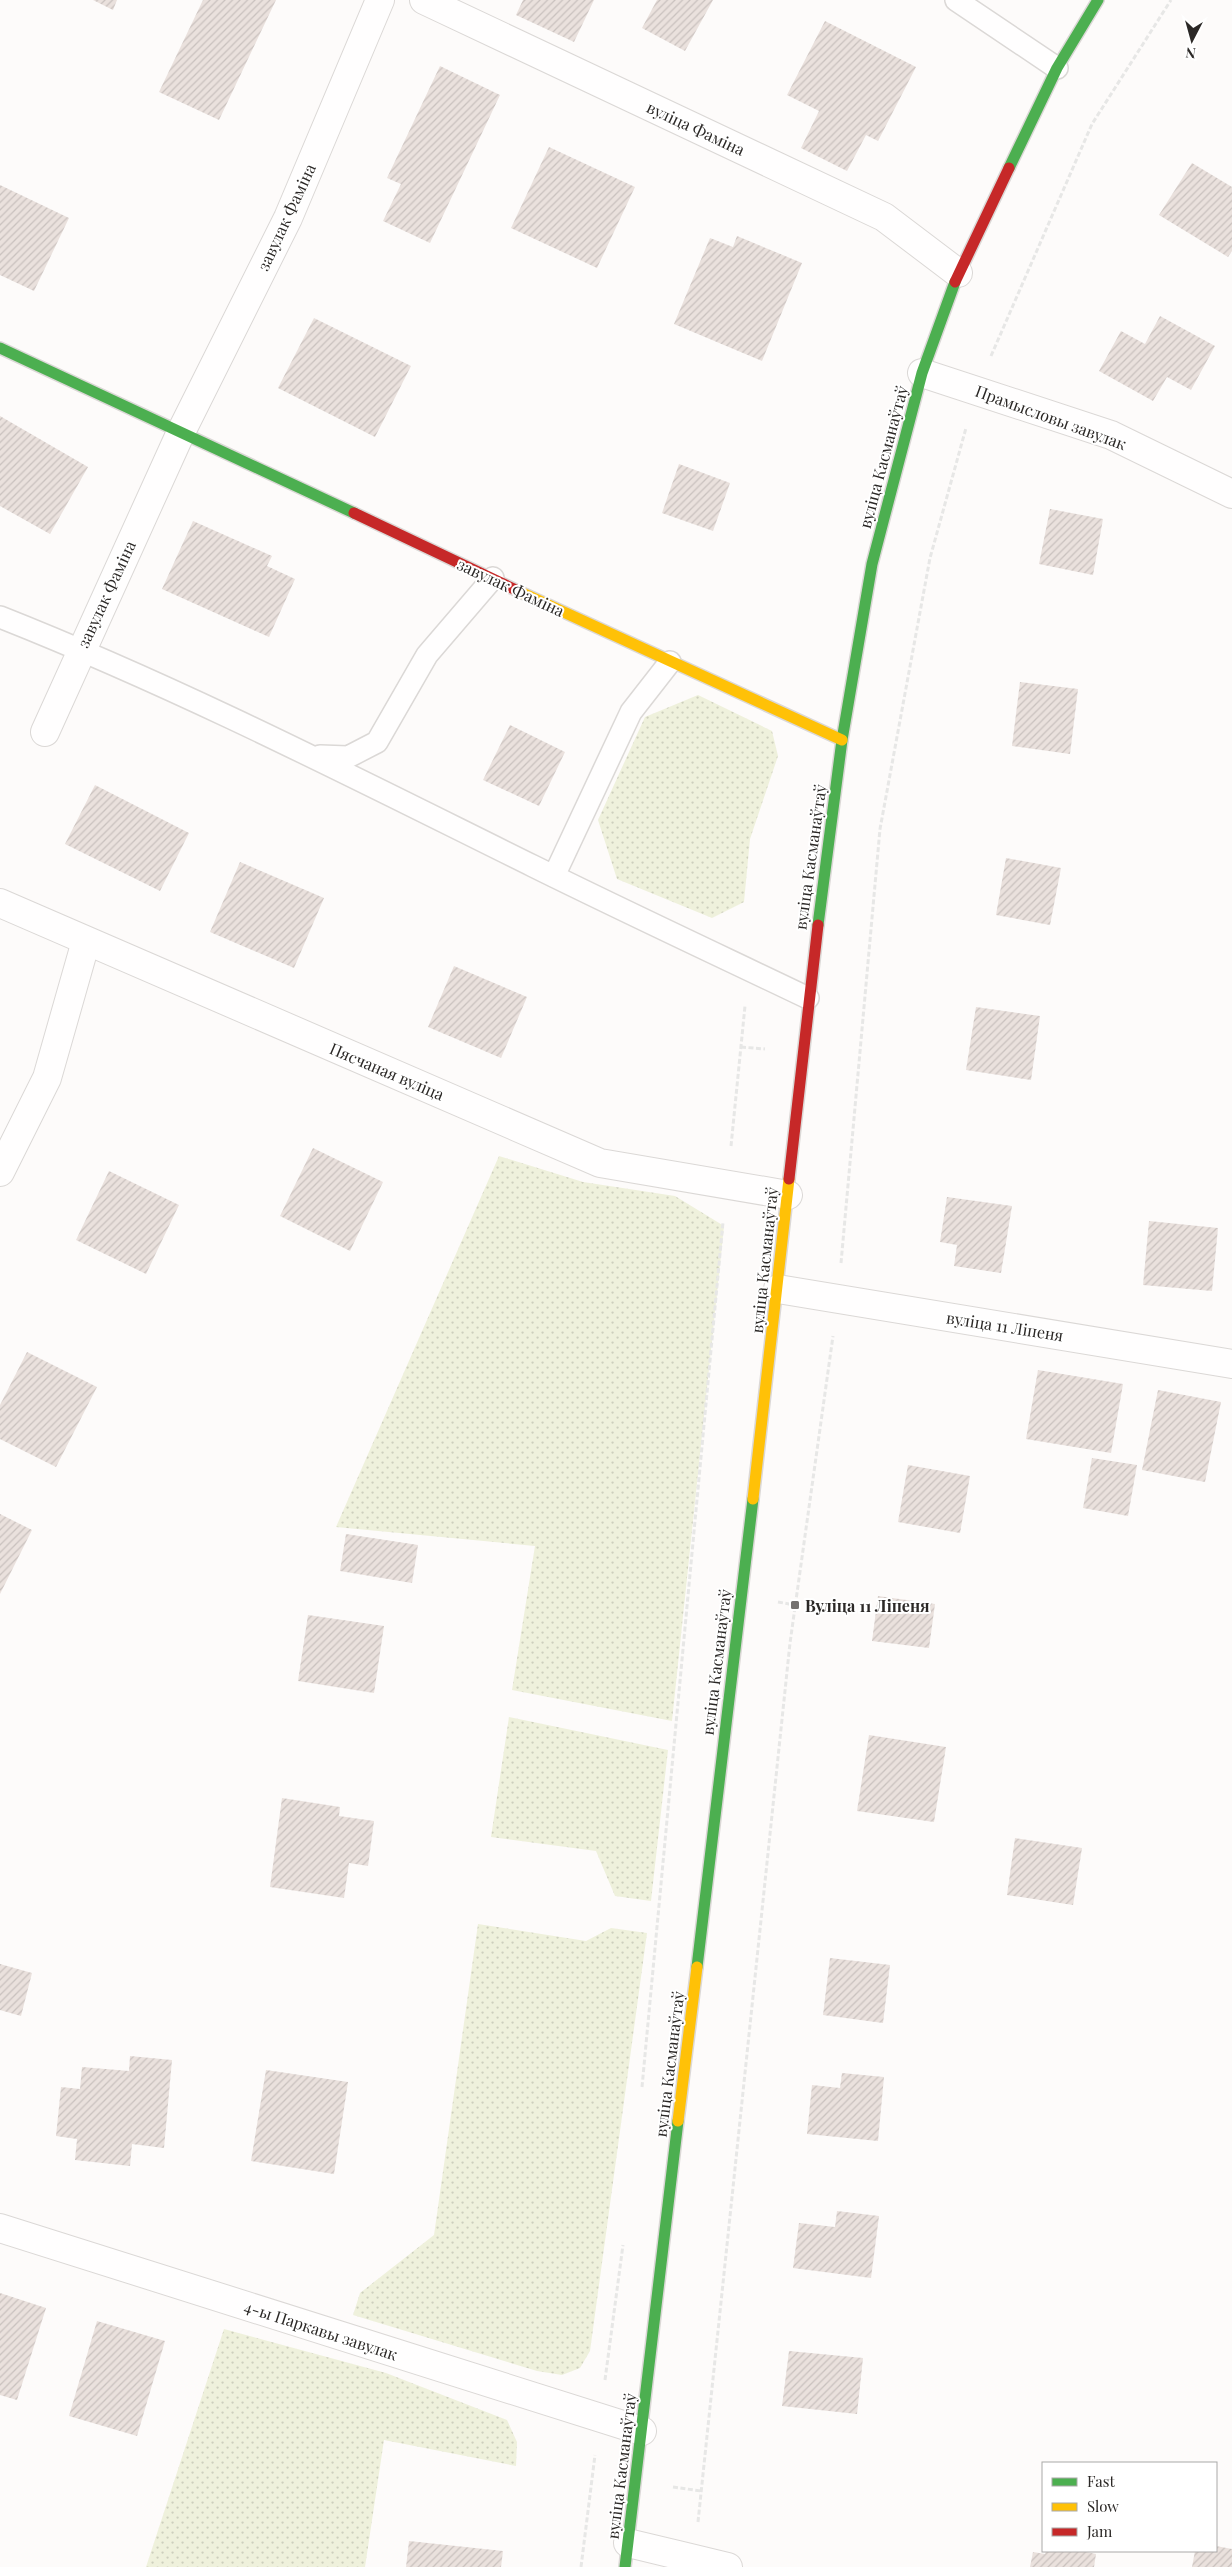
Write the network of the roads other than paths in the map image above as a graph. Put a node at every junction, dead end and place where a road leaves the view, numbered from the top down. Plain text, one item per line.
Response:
1 (380, 0) edge
2 (424, 0) edge
3 (956, 0) edge
4 (1098, 0) edge
5 (1057, 68) junction
6 (958, 273) junction
7 (0, 348) edge
8 (922, 373) junction
9 (182, 430) junction
10 (1232, 494) edge
11 (493, 578) junction
12 (0, 617) edge
13 (81, 649) junction
14 (670, 662) junction
15 (44, 732) dead end
16 (842, 740) junction
17 (312, 756) junction
18 (554, 876) junction
19 (0, 903) edge
20 (86, 941) junction
21 (808, 998) junction
22 (0, 1172) edge
23 (788, 1195) junction
24 (778, 1289) junction
25 (1232, 1364) edge
26 (0, 2228) edge
27 (642, 2431) junction
28 (626, 2555) edge
29 (728, 2567) edge

1 - 9 street, завулак Фаміна
2 - 6 street, вуліца Фаміна
3 - 5 lane
4 - 5 main road, вуліца Касманаўтаў
5 - 6 main road, вуліца Касманаўтаў
6 - 8 main road, вуліца Касманаўтаў
7 - 9 main road, завулак Фаміна
8 - 10 street, Прамысловы завулак
8 - 16 main road, вуліца Касманаўтаў
9 - 11 main road, завулак Фаміна
9 - 13 street, завулак Фаміна
11 - 14 main road, завулак Фаміна
11 - 17 lane
12 - 13 lane
13 - 15 street, завулак Фаміна
13 - 17 lane
14 - 16 main road, завулак Фаміна
14 - 18 lane
16 - 21 main road, вуліца Касманаўтаў
17 - 18 lane
18 - 21 lane
19 - 20 street, Пясчаная вуліца
20 - 22 street
20 - 23 street, Пясчаная вуліца
21 - 23 main road, вуліца Касманаўтаў
23 - 24 main road, вуліца Касманаўтаў
24 - 25 street, вуліца 11 Ліпеня
24 - 27 main road, вуліца Касманаўтаў
26 - 27 street, 4-ы Паркавы завулак
27 - 28 main road, вуліца Касманаўтаў
28 - 29 street

